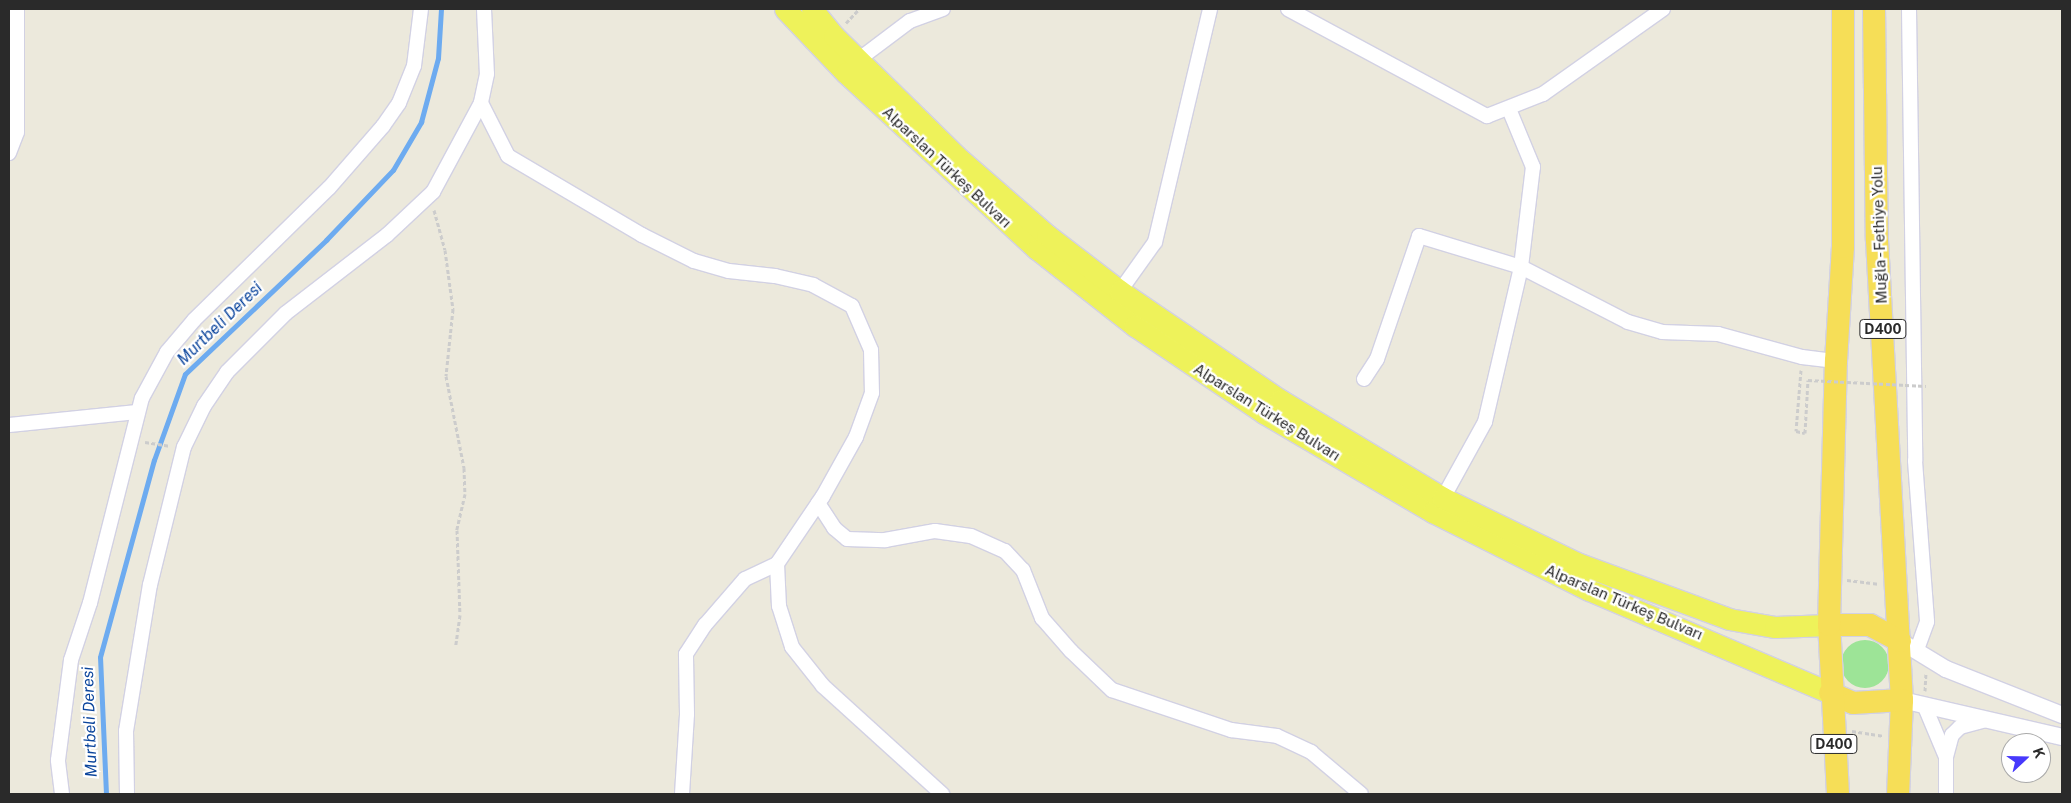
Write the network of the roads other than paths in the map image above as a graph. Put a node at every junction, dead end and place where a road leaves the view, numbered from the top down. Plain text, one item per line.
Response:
1 (17, 9) edge
2 (421, 9) edge
3 (484, 9) edge
4 (786, 9) edge
5 (812, 9) edge
6 (943, 9) edge
7 (1210, 9) edge
8 (1288, 9) edge
9 (1663, 9) edge
10 (1843, 9) edge
11 (1874, 9) edge
12 (1909, 9) edge
13 (12, 50) edge
14 (858, 60) junction
15 (481, 103) junction
16 (1509, 109) junction
17 (9, 153) edge
18 (1521, 267) junction
19 (1120, 292) junction
20 (1836, 361) junction
21 (1364, 379) dead end
22 (137, 412) junction
23 (9, 424) edge
24 (1443, 498) junction
25 (818, 503) junction
26 (777, 564) junction
27 (1829, 625) junction
28 (1914, 650) junction
29 (1830, 693) junction
30 (1902, 700) junction
31 (1925, 707) junction
32 (2062, 714) edge
33 (1987, 720) junction
34 (2062, 737) edge
35 (1946, 757) junction
36 (62, 794) edge
37 (127, 794) edge
38 (682, 794) edge
39 (942, 794) edge
40 (1361, 794) edge
41 (1838, 794) edge
42 (1898, 794) edge
43 (1946, 794) edge

1 - 13 street
2 - 22 street
3 - 15 street
4 - 29 main road, Alparslan Türkeş Bulvarı
5 - 14 main road, Alparslan Türkeş Bulvarı
6 - 14 street
7 - 19 street
8 - 16 street
9 - 16 street
10 - 20 highway, D400
11 - 28 highway, Muğla - Fethiye Yolu / D400
12 - 28 street
13 - 17 street
14 - 19 main road, Alparslan Türkeş Bulvarı
15 - 25 street
15 - 37 street
16 - 18 street
18 - 20 street
18 - 21 street
18 - 24 street
19 - 24 main road, Alparslan Türkeş Bulvarı
20 - 27 highway, D400
22 - 23 street
22 - 36 street
24 - 27 main road, Alparslan Türkeş Bulvarı
25 - 26 street
25 - 40 street
26 - 38 street
26 - 39 street
27 - 28 highway
27 - 29 highway, D400
28 - 30 highway, D400
28 - 32 street
29 - 30 highway
29 - 41 highway, D400
30 - 31 street
30 - 42 highway, D400
31 - 33 street
31 - 35 street
33 - 34 street
33 - 35 street
35 - 43 street

